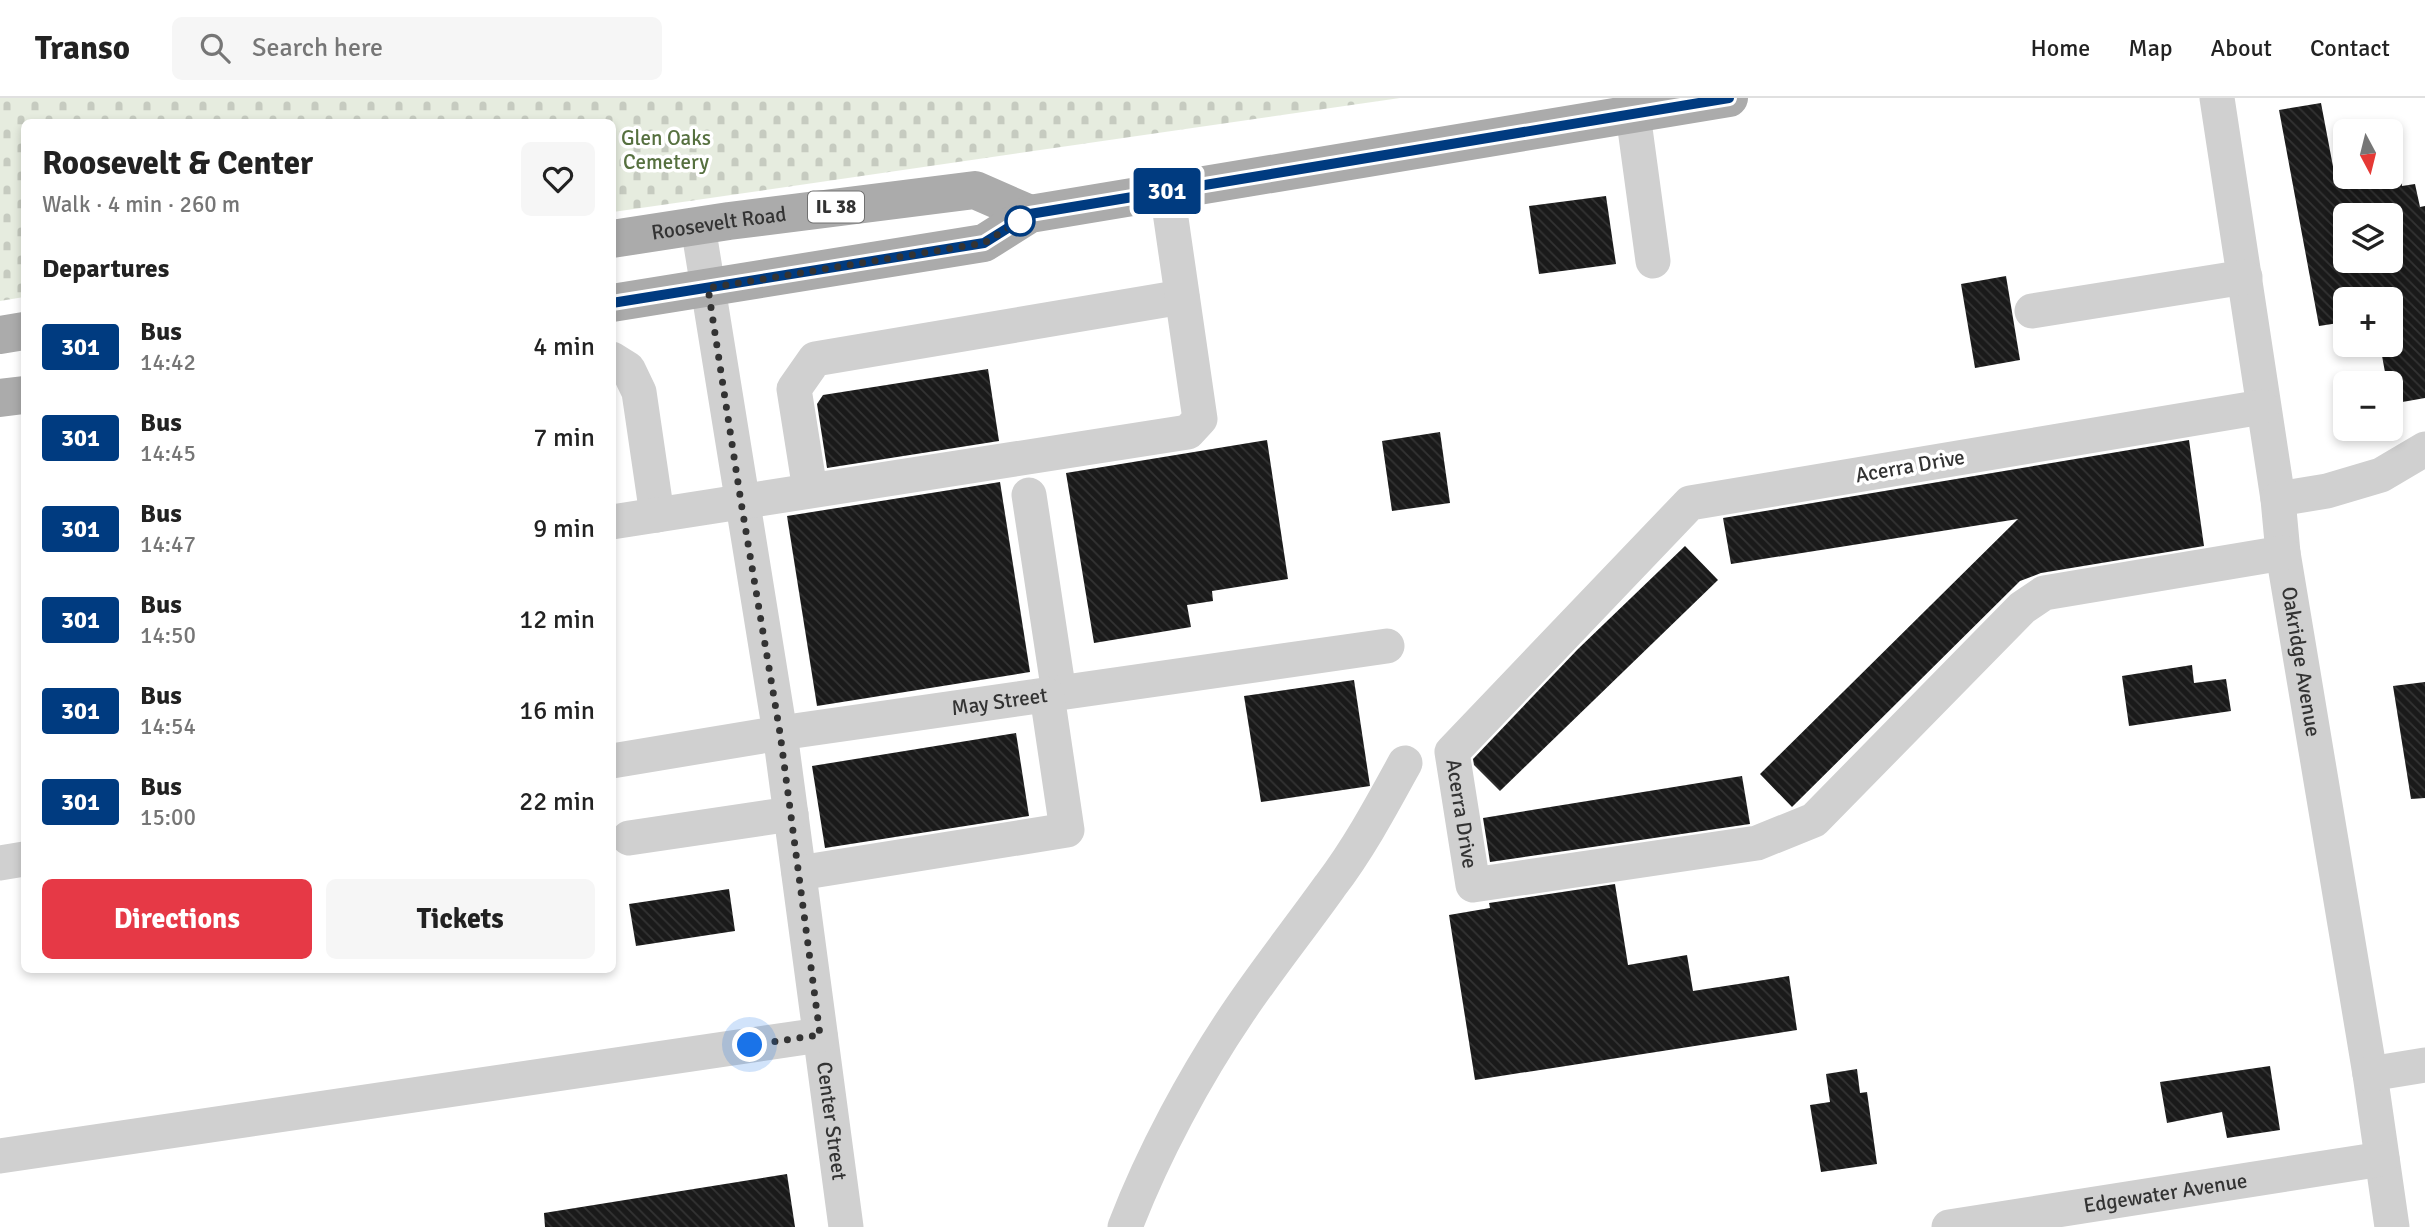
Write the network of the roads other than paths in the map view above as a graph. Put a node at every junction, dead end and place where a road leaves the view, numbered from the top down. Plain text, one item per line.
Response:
1 (1729, 98) edge
2 (2217, 98) edge
3 (1633, 114) junction
4 (1167, 191) junction
5 (1030, 214) junction
6 (698, 226) junction
7 (616, 238) edge
8 (1653, 261) dead end
9 (2245, 277) junction
10 (708, 288) junction
11 (1182, 298) junction
12 (616, 302) edge
13 (2032, 311) dead end
14 (21, 332) edge
15 (0, 335) edge
16 (616, 362) edge
17 (21, 394) edge
18 (0, 398) edge
19 (2262, 407) junction
20 (2425, 449) edge
21 (810, 490) junction
22 (1029, 495) dead end
23 (2278, 499) junction
24 (741, 502) junction
25 (657, 515) junction
26 (616, 521) edge
27 (2283, 553) junction
28 (1387, 646) dead end
29 (1053, 694) junction
30 (780, 733) junction
31 (616, 760) edge
32 (1405, 763) dead end
33 (791, 814) junction
34 (629, 838) dead end
35 (21, 860) edge
36 (0, 863) edge
37 (799, 873) junction
38 (820, 1035) junction
39 (2425, 1065) edge
40 (2370, 1073) junction
41 (0, 1156) edge
42 (2382, 1159) junction
43 (2137, 1212) edge
44 (846, 1227) edge
45 (1125, 1227) edge
46 (1949, 1227) edge
47 (2392, 1227) edge

1 - 3 main road
2 - 9 street, Oakridge Avenue
3 - 4 main road
3 - 8 street
4 - 5 main road
4 - 11 street
5 - 6 main road, Roosevelt Road / IL 38
5 - 10 main road
6 - 7 main road, Roosevelt Road / IL 38
6 - 10 street, Center Street
9 - 13 street
9 - 19 street, Oakridge Avenue
10 - 12 main road
10 - 24 street, Center Street
11 - 21 street
11 - 21 street
14 - 15 main road
16 - 25 street
17 - 18 main road
19 - 23 street, Oakridge Avenue
19 - 27 street, Acerra Drive
20 - 23 street
21 - 24 street
22 - 29 street
23 - 27 street, Oakridge Avenue
24 - 25 street
24 - 30 street, Center Street
25 - 26 street
27 - 40 street, Oakridge Avenue
28 - 29 street, May Street
29 - 30 street, May Street
29 - 37 street
30 - 31 street, May Street
30 - 33 street, Center Street
32 - 45 street
33 - 34 street
33 - 37 street, Center Street
35 - 36 street
37 - 38 street, Center Street
38 - 41 street
38 - 44 street, Center Street
39 - 40 street
40 - 42 street, Oakridge Avenue
42 - 43 street, Edgewater Avenue
42 - 47 street, Oakridge Avenue
43 - 46 street, Edgewater Avenue

